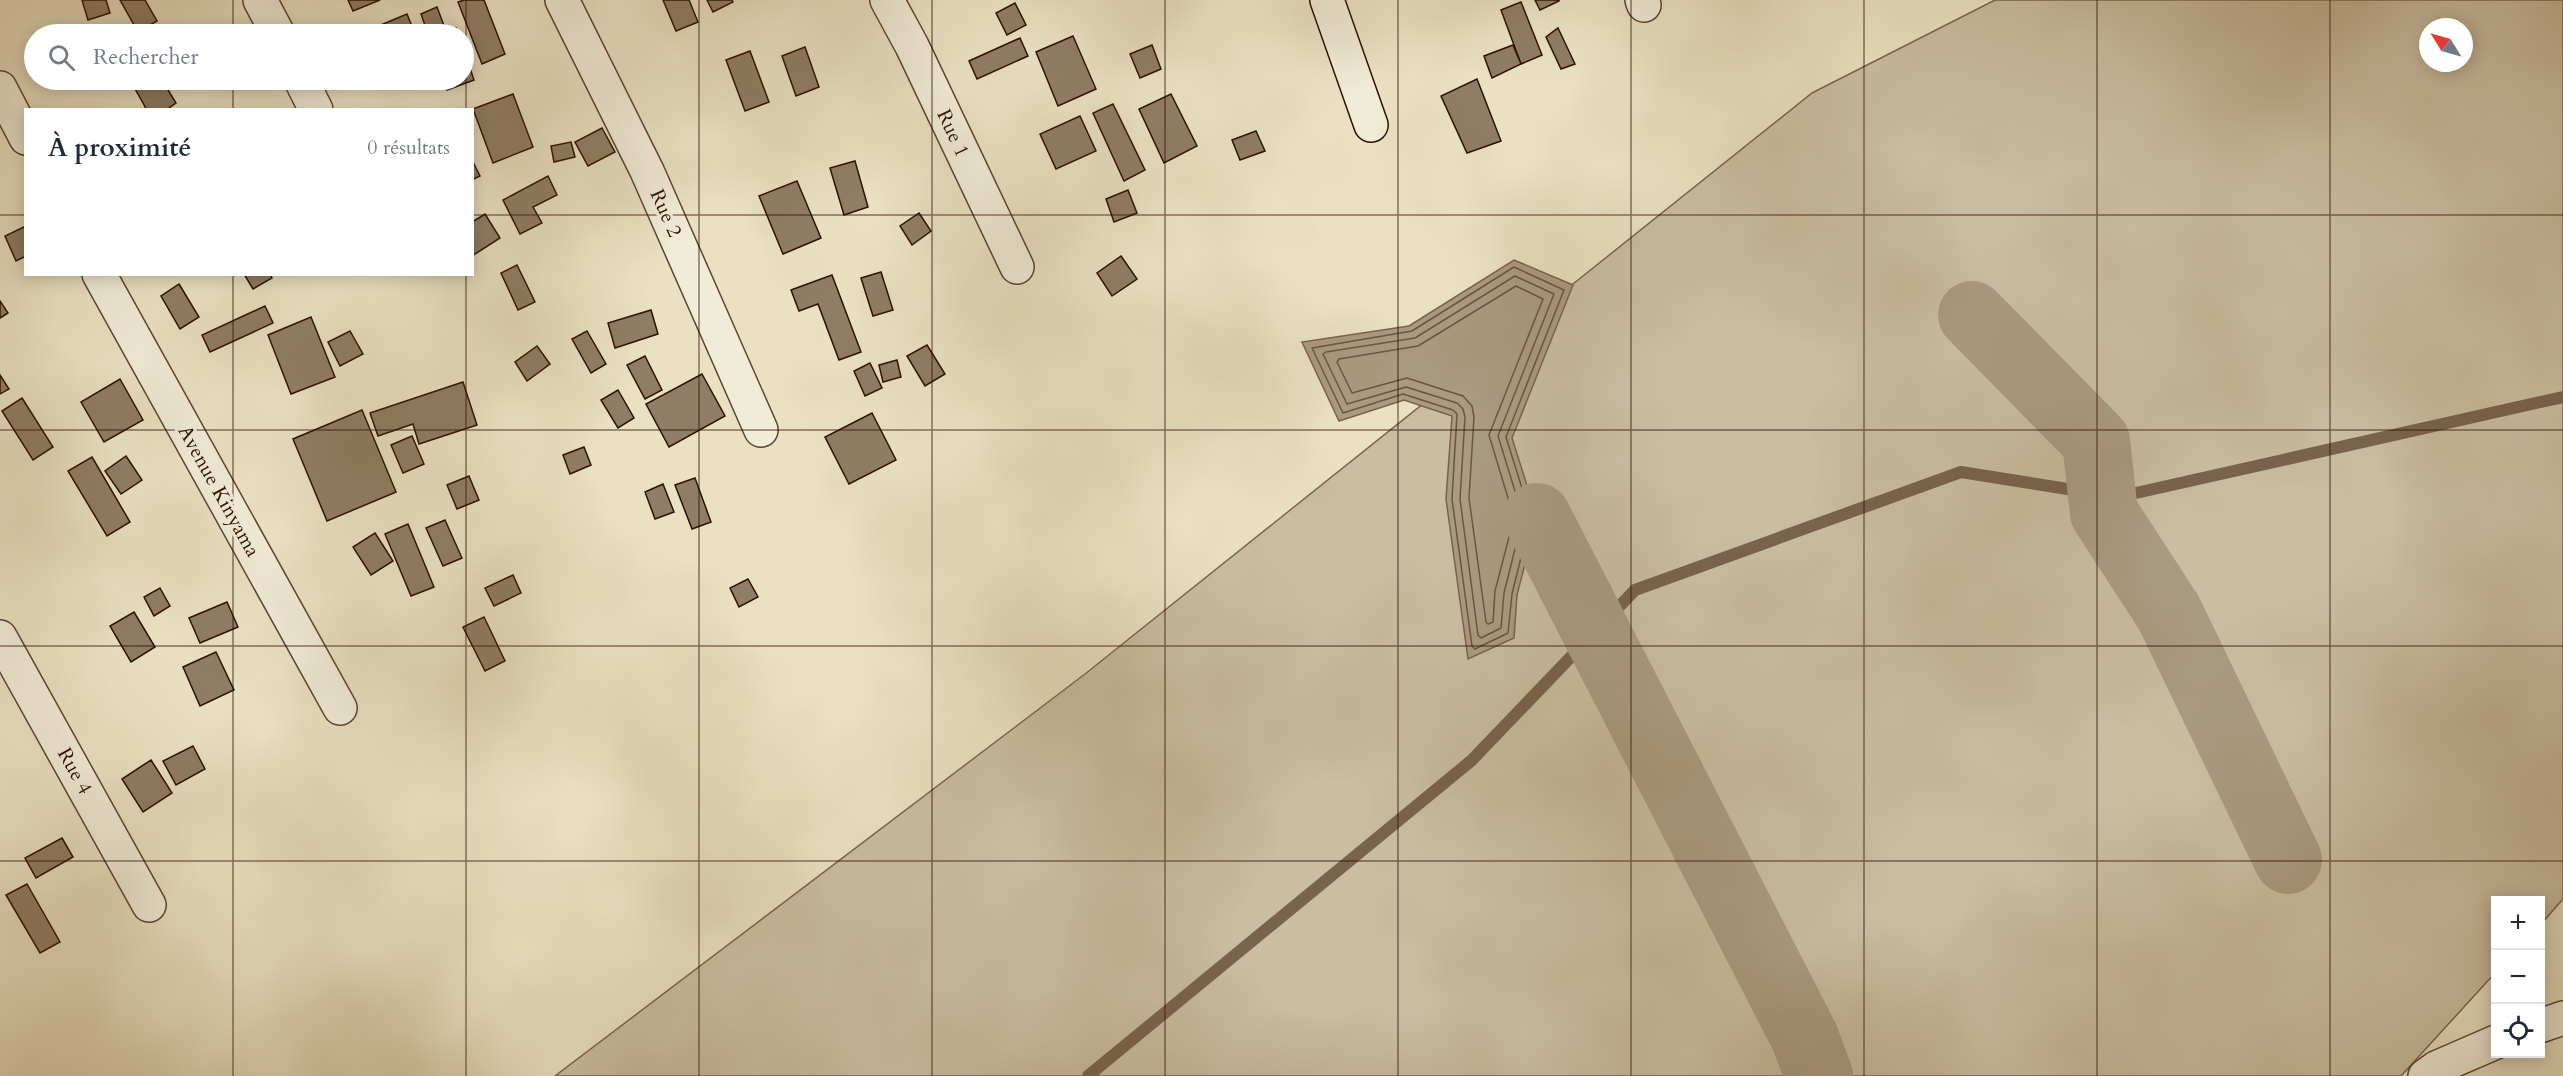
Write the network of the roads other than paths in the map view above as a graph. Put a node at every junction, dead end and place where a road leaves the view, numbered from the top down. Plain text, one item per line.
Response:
1 (260, 0) edge
2 (562, 0) edge
3 (887, 0) edge
4 (1327, 0) edge
5 (273, 24) edge
6 (0, 88) edge
7 (306, 90) edge
8 (315, 108) edge
9 (1371, 125) dead end
10 (24, 134) edge
11 (1017, 267) dead end
12 (100, 276) edge
13 (761, 429) dead end
14 (0, 637) edge
15 (340, 708) dead end
16 (149, 906) dead end
17 (2563, 1018) edge
18 (2545, 1025) edge
19 (2491, 1044) edge
20 (2425, 1076) edge

1 - 5 street
2 - 13 street, Rue 2
3 - 11 street, Rue 1
4 - 9 street
6 - 10 street
7 - 8 street
12 - 15 street, Avenue Kinyama
14 - 16 street, Rue 4
17 - 18 street
19 - 20 street

